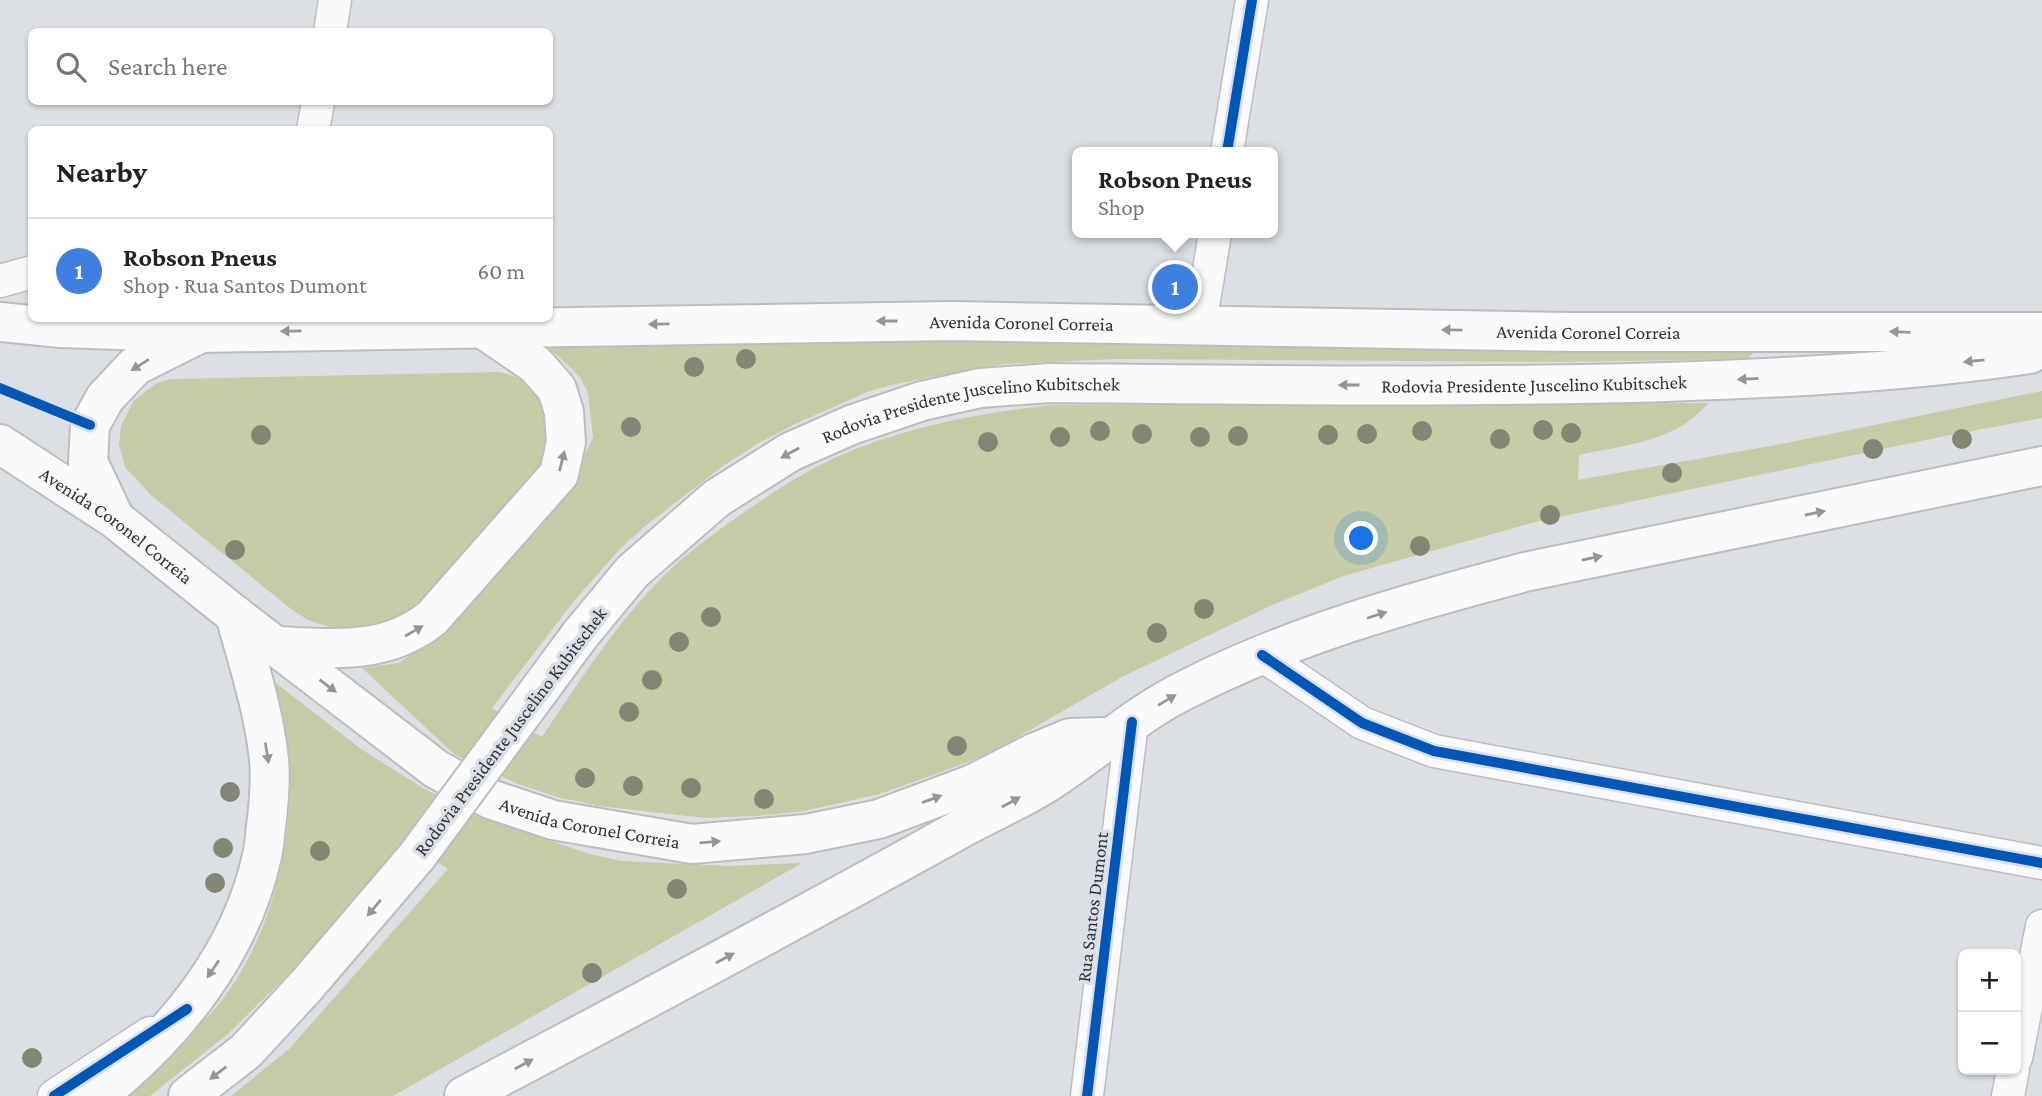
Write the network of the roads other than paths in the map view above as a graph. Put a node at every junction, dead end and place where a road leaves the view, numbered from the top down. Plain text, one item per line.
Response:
1 (335, 0) edge
2 (1252, 0) edge
3 (331, 28) edge
4 (317, 105) edge
5 (314, 126) edge
6 (1228, 147) edge
7 (1213, 238) edge
8 (28, 273) edge
9 (0, 281) edge
10 (0, 322) edge
11 (1200, 325) junction
12 (482, 328) junction
13 (2042, 332) edge
14 (201, 333) junction
15 (2042, 352) edge
16 (0, 444) edge
17 (2042, 466) edge
18 (115, 519) junction
19 (235, 615) junction
20 (276, 646) junction
21 (1262, 655) junction
22 (1121, 729) junction
23 (2042, 863) edge
24 (2042, 926) edge
25 (187, 1009) junction
26 (2021, 1033) edge
27 (2012, 1075) edge
28 (54, 1096) edge
29 (97, 1096) edge
30 (188, 1096) edge
31 (464, 1096) edge
32 (1087, 1096) edge
33 (2008, 1096) edge

1 - 3 street
2 - 6 street
4 - 5 street
7 - 11 street
8 - 9 street
10 - 14 highway, Avenida Coronel Correia
11 -> 12 highway, Avenida Coronel Correia
13 -> 11 highway, Avenida Coronel Correia
12 -> 14 highway, Avenida Coronel Correia
20 -> 12 highway
14 -> 18 highway
15 -> 30 highway, Rodovia Presidente Juscelino Kubitschek, bridge
16 - 18 highway, Avenida Coronel Correia
21 -> 17 highway
18 - 19 highway, Avenida Coronel Correia
19 - 20 highway, Avenida Coronel Correia
19 -> 25 highway
20 -> 22 highway, Avenida Coronel Correia
22 -> 21 highway
21 - 23 street
31 -> 22 highway
22 - 32 street, Rua Santos Dumont
24 - 26 street
25 - 28 street
25 - 29 highway
27 - 33 street

